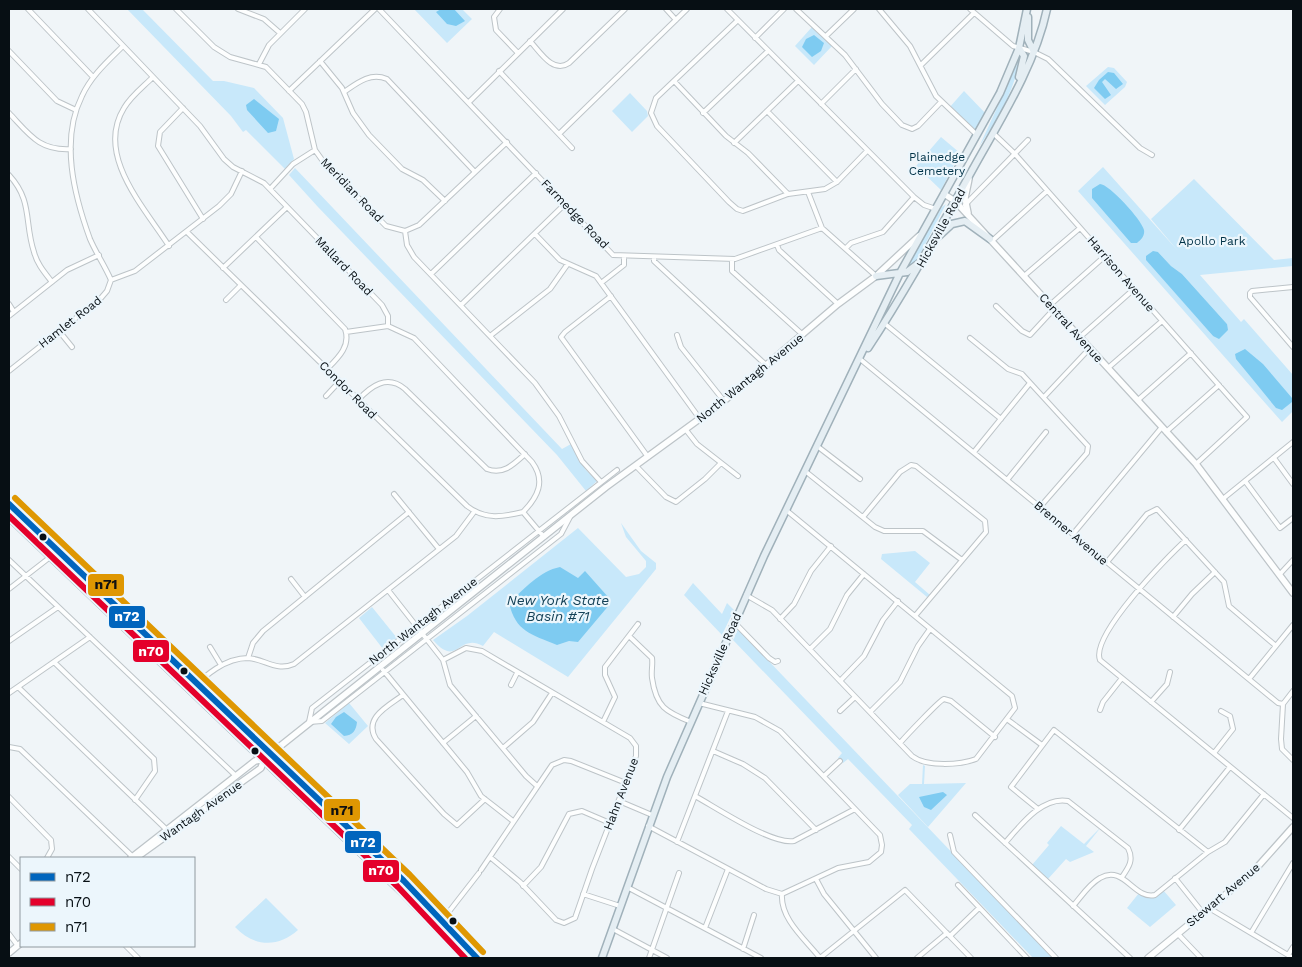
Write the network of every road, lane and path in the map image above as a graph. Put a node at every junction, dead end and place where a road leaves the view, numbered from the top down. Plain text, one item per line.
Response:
1 (28, 9) edge
2 (88, 9) edge
3 (176, 9) edge
4 (238, 9) edge
5 (305, 9) edge
6 (375, 9) edge
7 (379, 9) edge
8 (563, 9) edge
9 (625, 9) edge
10 (666, 9) edge
11 (687, 9) edge
12 (727, 9) edge
13 (784, 9) edge
14 (796, 9) edge
15 (854, 9) edge
16 (878, 9) edge
17 (970, 9) edge
18 (1028, 9) edge
19 (1047, 9) edge
20 (496, 10) edge
21 (974, 13) junction
22 (676, 20) junction
23 (738, 20) junction
24 (280, 33) junction
25 (826, 36) junction
26 (756, 38) junction
27 (530, 41) junction
28 (123, 46) junction
29 (1018, 48) junction
30 (9, 51) edge
31 (768, 51) junction
32 (1034, 52) junction
33 (518, 53) junction
34 (320, 62) junction
35 (259, 64) junction
36 (921, 65) junction
37 (856, 69) junction
38 (499, 71) junction
39 (93, 77) junction
40 (153, 77) junction
41 (674, 81) junction
42 (798, 81) junction
43 (289, 91) junction
44 (344, 92) junction
45 (1014, 93) junction
46 (468, 102) junction
47 (941, 102) junction
48 (821, 104) junction
49 (183, 108) junction
50 (76, 110) junction
51 (767, 111) junction
52 (703, 112) junction
53 (9, 113) edge
54 (993, 133) junction
55 (559, 134) junction
56 (977, 135) junction
57 (1028, 140) dead end
58 (506, 142) junction
59 (734, 143) junction
60 (572, 148) dead end
61 (71, 149) junction
62 (315, 150) junction
63 (867, 151) junction
64 (1016, 154) junction
65 (1152, 155) dead end
66 (242, 171) junction
67 (475, 172) junction
68 (536, 173) junction
69 (971, 173) junction
70 (9, 175) edge
71 (837, 182) junction
72 (270, 189) junction
73 (1047, 191) junction
74 (808, 192) junction
75 (788, 194) junction
76 (944, 194) junction
77 (914, 198) junction
78 (445, 201) junction
79 (955, 201) junction
80 (565, 204) junction
81 (965, 204) junction
82 (287, 207) junction
83 (936, 209) junction
84 (969, 215) junction
85 (203, 219) junction
86 (822, 228) junction
87 (1080, 228) junction
88 (405, 231) junction
89 (187, 232) junction
90 (922, 232) junction
91 (535, 234) junction
92 (256, 237) junction
93 (991, 240) junction
94 (777, 245) junction
95 (169, 246) junction
96 (930, 246) junction
97 (846, 248) junction
98 (99, 255) junction
99 (624, 256) junction
100 (654, 256) junction
101 (1105, 256) junction
102 (732, 259) junction
103 (923, 259) junction
104 (567, 265) junction
105 (223, 268) junction
106 (900, 273) junction
107 (431, 274) junction
108 (884, 275) junction
109 (876, 276) junction
110 (1024, 276) junction
111 (111, 280) junction
112 (52, 282) junction
113 (601, 283) junction
114 (241, 285) junction
115 (1293, 287) edge
116 (1134, 289) junction
117 (891, 290) junction
118 (611, 296) junction
119 (226, 300) dead end
120 (9, 304) edge
121 (838, 304) junction
122 (461, 305) junction
123 (996, 306) dead end
124 (1052, 307) junction
125 (14, 312) junction
126 (9, 316) edge
127 (1162, 321) junction
128 (884, 323) junction
129 (388, 326) junction
130 (59, 331) junction
131 (346, 332) junction
132 (677, 335) dead end
133 (803, 335) junction
134 (490, 336) junction
135 (1080, 336) junction
136 (970, 338) dead end
137 (72, 347) dead end
138 (1090, 348) junction
139 (1293, 348) edge
140 (1191, 353) junction
141 (860, 359) junction
142 (767, 365) junction
143 (1108, 368) junction
144 (327, 369) junction
145 (9, 371) edge
146 (339, 382) junction
147 (1030, 383) junction
148 (1219, 385) junction
149 (326, 396) dead end
150 (1044, 397) junction
151 (358, 400) junction
152 (1138, 400) junction
153 (724, 401) junction
154 (700, 419) junction
155 (1001, 419) junction
156 (1166, 429) junction
157 (686, 430) junction
158 (1046, 432) dead end
159 (1293, 442) edge
160 (817, 446) junction
161 (974, 452) junction
162 (525, 454) junction
163 (648, 457) junction
164 (1274, 458) junction
165 (721, 463) junction
166 (1196, 464) junction
167 (636, 466) junction
168 (617, 470) dead end
169 (805, 471) junction
170 (738, 476) dead end
171 (860, 479) dead end
172 (1007, 480) junction
173 (1245, 481) junction
174 (601, 482) junction
175 (1293, 484) edge
176 (606, 487) junction
177 (394, 494) dead end
178 (1224, 498) junction
179 (9, 504) edge
180 (1040, 507) junction
181 (786, 510) junction
182 (409, 512) junction
183 (474, 512) junction
184 (523, 512) junction
185 (571, 515) junction
186 (863, 517) junction
187 (9, 518) edge
188 (1293, 518) edge
189 (539, 531) junction
190 (1073, 534) junction
191 (544, 537) junction
192 (1186, 540) junction
193 (831, 546) junction
194 (440, 549) junction
195 (58, 551) junction
196 (51, 557) junction
197 (9, 560) edge
198 (962, 560) junction
199 (1293, 560) edge
200 (1107, 562) junction
201 (1215, 572) junction
202 (864, 574) junction
203 (1280, 574) junction
204 (26, 577) junction
205 (291, 579) dead end
206 (76, 582) junction
207 (9, 589) edge
208 (1140, 589) junction
209 (388, 590) junction
210 (1293, 593) edge
211 (746, 595) junction
212 (305, 597) junction
213 (898, 601) junction
214 (58, 607) junction
215 (915, 616) junction
216 (1173, 617) junction
217 (780, 618) junction
218 (734, 622) junction
219 (638, 624) dead end
220 (136, 625) junction
221 (1293, 625) edge
222 (417, 626) junction
223 (930, 628) junction
224 (129, 632) junction
225 (422, 633) junction
226 (629, 636) junction
227 (90, 637) junction
228 (427, 639) junction
229 (9, 641) edge
230 (1276, 646) junction
231 (210, 647) dead end
232 (810, 650) junction
233 (248, 658) junction
234 (443, 660) junction
235 (778, 661) dead end
236 (54, 662) junction
237 (221, 665) junction
238 (380, 666) junction
239 (385, 672) junction
240 (1170, 672) dead end
241 (517, 673) junction
242 (1122, 678) junction
243 (1249, 679) junction
244 (840, 680) junction
245 (197, 683) junction
246 (511, 685) dead end
247 (18, 687) junction
248 (190, 690) junction
249 (1293, 691) edge
250 (9, 693) edge
251 (552, 693) junction
252 (403, 695) junction
253 (855, 697) junction
254 (1151, 702) junction
255 (699, 703) junction
256 (1283, 704) junction
257 (1100, 710) dead end
258 (728, 711) junction
259 (840, 711) dead end
260 (1221, 711) dead end
261 (870, 712) junction
262 (476, 716) junction
263 (1008, 720) junction
264 (309, 722) junction
265 (603, 722) junction
266 (691, 722) junction
267 (995, 737) junction
268 (443, 743) junction
269 (900, 743) junction
270 (1042, 745) junction
271 (9, 747) edge
272 (502, 748) junction
273 (713, 751) junction
274 (1214, 753) junction
275 (271, 754) junction
276 (264, 759) junction
277 (1293, 759) edge
278 (840, 761) dead end
279 (1230, 767) junction
280 (236, 776) junction
281 (824, 776) junction
282 (626, 783) junction
283 (537, 786) junction
284 (1264, 794) junction
285 (695, 796) junction
286 (9, 798) edge
287 (485, 799) junction
288 (135, 800) junction
289 (618, 801) junction
290 (855, 809) junction
291 (1038, 809) junction
292 (652, 815) junction
293 (975, 815) dead end
294 (1293, 818) edge
295 (513, 821) junction
296 (610, 823) junction
297 (648, 826) junction
298 (1293, 827) edge
299 (816, 830) junction
300 (1179, 830) junction
301 (168, 831) junction
302 (1287, 834) junction
303 (950, 835) dead end
304 (1293, 838) edge
305 (678, 842) junction
306 (1004, 843) junction
307 (1208, 852) junction
308 (490, 856) junction
309 (9, 857) edge
310 (48, 857) edge
311 (131, 857) edge
312 (133, 857) edge
313 (1293, 863) edge
314 (20, 868) edge
315 (728, 869) junction
316 (679, 873) dead end
317 (1122, 876) junction
318 (1175, 878) junction
319 (816, 879) junction
320 (958, 885) dead end
321 (523, 886) junction
322 (627, 886) junction
323 (583, 894) junction
324 (782, 894) junction
325 (620, 906) junction
326 (1073, 906) junction
327 (667, 908) junction
328 (979, 908) junction
329 (1210, 908) junction
330 (1203, 913) junction
331 (754, 915) dead end
332 (444, 921) junction
333 (437, 927) junction
334 (705, 928) junction
335 (613, 929) junction
336 (854, 931) junction
337 (1251, 933) junction
338 (9, 934) edge
339 (948, 934) junction
340 (1178, 934) junction
341 (20, 945) edge
342 (127, 947) edge
343 (1293, 947) edge
344 (743, 949) junction
345 (652, 950) junction
346 (9, 953) edge
347 (1288, 955) junction
348 (920, 957) edge
349 (138, 958) edge
350 (464, 958) edge
351 (477, 958) edge
352 (602, 958) edge
353 (649, 958) edge
354 (667, 958) edge
355 (760, 958) edge
356 (820, 958) edge
357 (876, 958) edge
358 (971, 958) edge
359 (1027, 958) edge
360 (1056, 958) edge
361 (1130, 958) edge
362 (1148, 958) edge
363 (1202, 958) edge
364 (1293, 958) edge

1 - 39 street
2 - 28 street, Mallard Road
3 - 35 street, Meridian Road
4 - 24 street
5 - 24 street
6 - 34 street
7 - 46 street, Farmedge Road
8 - 27 street
9 - 27 street
10 - 22 street
11 - 22 street
12 - 23 street
13 - 26 street
14 - 25 street
15 - 25 street
16 - 36 street
17 - 21 street
18 - 29 main road
18 - 32 main road
19 - 32 main road, Hicksville Road
20 - 33 street
21 - 29 street
21 - 36 street
22 - 55 street
23 - 26 street
23 - 41 street
24 - 35 street
25 - 37 street
26 - 31 street
27 - 33 street
28 - 39 street
28 - 40 street, Mallard Road
29 - 32 street
29 - 45 main road
29 - 56 main road, Hicksville Road
30 - 50 street
31 - 42 street
31 - 52 street
32 - 45 main road, Hicksville Road
32 - 65 street
33 - 38 street
34 - 43 street
34 - 44 street
35 - 43 street, Meridian Road
36 - 47 street
37 - 47 street
37 - 48 street
38 - 46 street
38 - 55 street
39 - 50 street
40 - 49 street, Mallard Road
40 - 95 street
41 - 52 street
41 - 75 street
42 - 48 street
42 - 51 street
43 - 62 street, Meridian Road
44 - 67 street
44 - 78 street
45 - 54 main road, Hicksville Road
46 - 58 street, Farmedge Road
47 - 56 street
48 - 63 street
49 - 66 street, Mallard Road
49 - 85 street
50 - 61 street
51 - 59 street
51 - 71 street
52 - 59 street
53 - 61 street
54 - 64 street, Harrison Avenue
54 - 69 main road, Hicksville Road
55 - 60 street
56 - 76 main road, Hicksville Road
57 - 64 street
58 - 67 street
58 - 68 street, Farmedge Road
59 - 75 street
61 - 98 street
62 - 72 street
62 - 88 street, Meridian Road
63 - 71 street
63 - 77 street
64 - 73 street, Harrison Avenue
64 - 81 street
66 - 72 street, Mallard Road
66 - 85 street
67 - 78 street
68 - 80 street, Farmedge Road
68 - 107 street
69 - 79 main road, Hicksville Road
69 - 81 main road
70 - 112 street
71 - 74 street
72 - 82 street, Mallard Road
73 - 87 street, Harrison Avenue
73 - 93 street
74 - 75 street
74 - 86 street
76 - 79 main road, Central Avenue
76 - 83 main road, Hicksville Road
77 - 83 street
77 - 97 street
78 - 88 street
79 - 84 main road, Central Avenue
79 - 96 main road, Hicksville Road
80 - 91 street
80 - 99 street, Farmedge Road
81 - 84 main road
82 - 92 street
82 - 129 street, Mallard Road
83 - 90 main road, Hicksville Road
84 - 93 main road, Central Avenue
85 - 89 street
86 - 94 street, Farmedge Road
86 - 97 street
87 - 101 street, Harrison Avenue
87 - 110 street
88 - 107 street
89 - 95 street
89 - 105 street, Condor Road
90 - 106 main road, Hicksville Road
90 - 109 main road, North Wantagh Avenue
91 - 104 street
91 - 122 street
92 - 105 street
92 - 131 street
93 - 96 main road
93 - 110 main road, Central Avenue
94 - 102 street, Farmedge Road
94 - 121 street
95 - 111 street
96 - 103 main road, Hicksville Road
97 - 109 street
98 - 111 street
98 - 112 street
99 - 100 street, Farmedge Road
99 - 113 street
100 - 102 street, Farmedge Road
100 - 142 street
101 - 116 street, Harrison Avenue
101 - 124 street
102 - 133 street
103 - 106 main road
103 - 128 main road, Hicksville Road
104 - 113 street
104 - 134 street
105 - 114 street, Condor Road
106 - 108 main road
106 - 117 main road, Hicksville Road
107 - 122 street
108 - 109 main road
108 - 117 main road
109 - 121 main road, North Wantagh Avenue
110 - 124 main road, Central Avenue
111 - 130 street, Hamlet Road
112 - 125 street
113 - 118 street
114 - 119 street
114 - 144 street, Condor Road
115 - 139 street
116 - 127 street, Harrison Avenue
116 - 135 street
117 - 141 main road, Hicksville Road
118 - 154 street
118 - 163 street
120 - 125 street
121 - 133 main road, North Wantagh Avenue
122 - 134 street
123 - 124 street
124 - 135 main road, Central Avenue
125 - 126 street
127 - 140 street, Harrison Avenue
127 - 143 street
128 - 141 main road, Hicksville Road
128 - 155 street
129 - 131 street
129 - 162 street
130 - 137 street
130 - 145 street, Hamlet Road
131 - 144 street
132 - 153 street
133 - 142 main road, North Wantagh Avenue
134 - 174 street
135 - 138 main road, Central Avenue
136 - 147 street
138 - 143 main road, Central Avenue
138 - 150 street
140 - 148 street, Harrison Avenue
140 - 152 street
141 - 160 main road, Hicksville Road
141 - 161 street, Brenner Avenue
142 - 153 main road, North Wantagh Avenue
143 - 152 main road, Central Avenue
144 - 146 street, Condor Road
146 - 149 street
146 - 151 street, Condor Road
147 - 150 street
147 - 155 street
148 - 156 street
148 - 166 street, Harrison Avenue
150 - 180 street
151 - 162 street
151 - 183 street, Condor Road
152 - 156 main road, Central Avenue
153 - 154 main road, North Wantagh Avenue
154 - 157 main road, North Wantagh Avenue
155 - 161 street
156 - 166 main road, Central Avenue
156 - 190 street
157 - 163 main road, North Wantagh Avenue
157 - 165 street
158 - 172 street
159 - 164 street
160 - 169 main road, Hicksville Road
160 - 171 street
161 - 172 street, Brenner Avenue
162 - 184 street
163 - 167 main road, North Wantagh Avenue
164 - 173 street
164 - 175 street
165 - 167 street
165 - 170 street
166 - 178 main road, Central Avenue
167 - 176 main road, North Wantagh Avenue
168 - 174 street, North Wantagh Avenue
169 - 181 main road, Hicksville Road
169 - 186 street
172 - 180 street, Brenner Avenue
173 - 178 street
173 - 188 street
174 - 176 street
174 - 189 street, North Wantagh Avenue
176 - 185 main road, North Wantagh Avenue
177 - 182 street
178 - 203 main road
179 - 195 main road
180 - 190 street, Brenner Avenue
181 - 193 street
181 - 211 main road, Hicksville Road
182 - 194 street
182 - 212 street
183 - 184 street
183 - 194 street
184 - 189 street
185 - 191 main road, North Wantagh Avenue
185 - 228 street, North Wantagh Avenue
186 - 198 street
186 - 198 street
187 - 196 main road
189 - 191 street
189 - 222 street, North Wantagh Avenue
190 - 200 street, Brenner Avenue
191 - 225 main road, North Wantagh Avenue
192 - 200 street
192 - 201 street
192 - 208 street
193 - 202 street
193 - 217 street
194 - 209 street
195 - 196 street
195 - 220 main road
196 - 204 street
196 - 206 main road
197 - 204 street
198 - 215 street
199 - 203 street
200 - 208 street, Brenner Avenue
201 - 216 street
201 - 230 street
202 - 213 street
202 - 232 street
203 - 210 main road
204 - 207 street
204 - 214 street
205 - 212 street
206 - 220 main road
206 - 224 main road
208 - 216 street, Brenner Avenue
208 - 242 street
209 - 222 street
209 - 233 street
211 - 217 street
211 - 218 main road, Hicksville Road
212 - 233 street
213 - 215 street
213 - 244 street
214 - 227 street
214 - 229 street
215 - 223 street
216 - 243 street, Brenner Avenue
217 - 232 street
218 - 235 street
218 - 255 main road, Hicksville Road
219 - 226 street
220 - 224 main road
220 - 245 main road
221 - 230 street
222 - 225 street
222 - 264 street, North Wantagh Avenue
223 - 261 street
223 - 263 street
224 - 248 main road
225 - 228 street
225 - 238 main road, North Wantagh Avenue
226 - 265 street
226 - 266 street
227 - 236 street
227 - 280 street
228 - 234 street
228 - 239 street, North Wantagh Avenue
230 - 243 street
231 - 237 street
232 - 244 street
233 - 237 street
234 - 241 street, Hahn Avenue
234 - 262 street
236 - 247 street
236 - 288 street
237 - 245 street
238 - 239 street
238 - 264 main road, North Wantagh Avenue
239 - 252 street
239 - 264 street, North Wantagh Avenue
240 - 254 street
241 - 246 street
241 - 251 street, Hahn Avenue
242 - 254 street
242 - 257 street
243 - 256 street, Brenner Avenue
244 - 253 street
245 - 248 street
245 - 275 main road
247 - 250 street
247 - 288 street
248 - 276 main road
249 - 256 street
251 - 265 street, Hahn Avenue
251 - 272 street
252 - 268 street
252 - 287 street
253 - 259 street
253 - 261 street
254 - 274 street
255 - 258 street
255 - 266 main road, Hicksville Road
256 - 277 street
258 - 273 street
258 - 281 street
260 - 274 street
261 - 269 street
262 - 268 street
262 - 272 street
263 - 267 street
263 - 270 street
264 - 275 main road, North Wantagh Avenue
265 - 282 street, Hahn Avenue
266 - 292 main road, Hicksville Road
267 - 269 street
267 - 269 street
268 - 287 street
270 - 291 street
270 - 300 street
271 - 311 street
272 - 283 street
273 - 285 street
273 - 299 street
274 - 279 street
275 - 276 main road, Wantagh Avenue
275 - 332 main road
276 - 280 main road, Wantagh Avenue
276 - 301 main road, Wantagh Avenue
276 - 333 main road
278 - 281 street
279 - 284 street
279 - 300 street
280 - 301 main road, Wantagh Avenue
281 - 290 street
282 - 283 street
282 - 289 street, Hahn Avenue
283 - 295 street
284 - 294 street
284 - 307 street
285 - 299 street
285 - 305 street
286 - 310 street
287 - 295 street
288 - 301 street
289 - 292 street
289 - 296 street, Hahn Avenue
290 - 299 street
290 - 319 street
291 - 306 street
291 - 317 street
292 - 297 main road, Hicksville Road
293 - 306 street
295 - 308 street
296 - 321 street
296 - 323 street, Hahn Avenue
297 - 305 street
297 - 322 main road, Hicksville Road
298 - 302 main road, Stewart Avenue
300 - 307 street
301 - 312 main road, Wantagh Avenue
302 - 304 street
302 - 329 main road, Stewart Avenue
303 - 360 street
305 - 315 street
306 - 326 street
307 - 318 street
308 - 321 street, Hahn Avenue
308 - 332 street
309 - 314 street
313 - 337 street
315 - 324 street
315 - 334 street
316 - 327 street
317 - 318 street
317 - 326 street
318 - 330 street
319 - 324 street
319 - 336 street
320 - 328 street
321 - 323 street, Hahn Avenue
322 - 325 main road, Hicksville Road
322 - 327 street
323 - 325 street
324 - 356 street
325 - 335 main road, Hicksville Road
326 - 361 street
327 - 334 street
327 - 345 street
328 - 339 street
328 - 359 street
329 - 330 main road, Stewart Avenue
329 - 337 street
330 - 340 main road, Stewart Avenue
331 - 344 street
332 - 333 street
332 - 351 main road
333 - 350 main road
334 - 344 street
335 - 345 street
335 - 352 main road, Hicksville Road
336 - 339 street
336 - 356 street
336 - 357 street
337 - 347 street
338 - 341 street
339 - 348 street
339 - 358 street
340 - 362 main road, Stewart Avenue
340 - 363 street
341 - 346 main road
342 - 349 street
343 - 347 street
344 - 355 street
345 - 353 street
345 - 354 street
347 - 364 street

